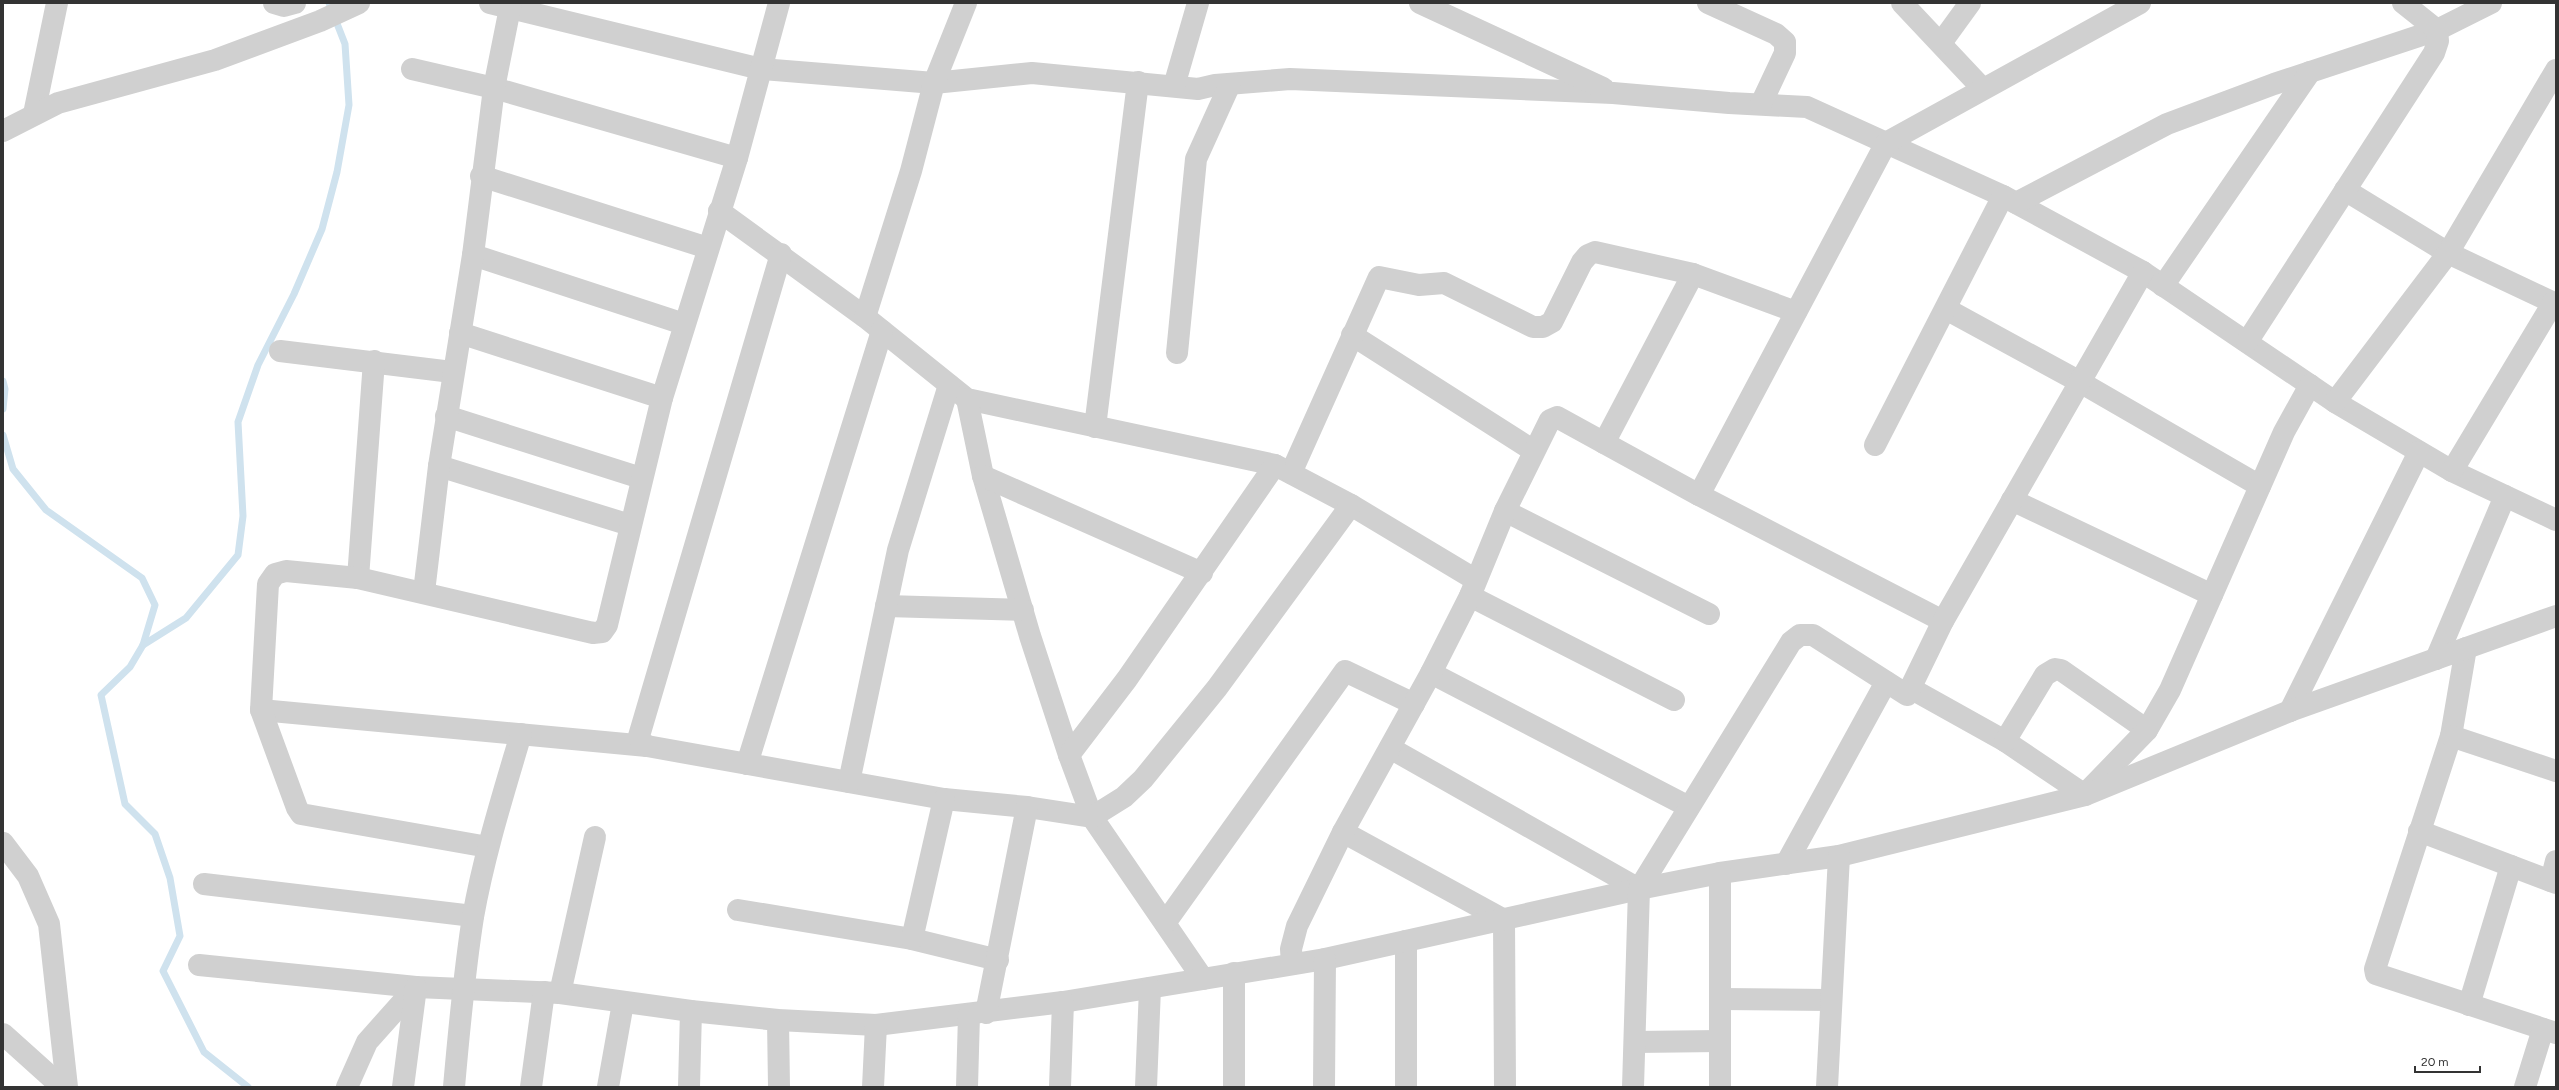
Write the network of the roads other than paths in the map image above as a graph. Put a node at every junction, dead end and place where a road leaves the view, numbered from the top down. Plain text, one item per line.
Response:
1 (57, 3) edge
2 (274, 3) edge
3 (295, 3) edge
4 (779, 3) edge
5 (966, 3) edge
6 (1198, 3) edge
7 (1420, 3) edge
8 (1708, 3) edge
9 (1902, 3) edge
10 (1970, 3) edge
11 (2140, 3) edge
12 (2403, 3) edge
13 (2491, 3) edge
14 (357, 4) edge
15 (503, 4) edge
16 (2437, 30) junction
17 (1940, 43) junction
18 (412, 68) dead end
19 (761, 69) junction
20 (2556, 70) edge
21 (2310, 72) junction
22 (1138, 82) junction
23 (934, 83) junction
24 (1230, 84) junction
25 (1174, 86) junction
26 (494, 88) junction
27 (1982, 88) junction
28 (1613, 93) junction
29 (1761, 104) junction
30 (34, 114) junction
31 (3, 131) edge
32 (1886, 143) junction
33 (737, 158) junction
34 (481, 176) junction
35 (2344, 190) junction
36 (2010, 200) junction
37 (719, 211) junction
38 (708, 248) junction
39 (2448, 253) junction
40 (781, 254) junction
41 (473, 255) junction
42 (2143, 272) junction
43 (1693, 274) junction
44 (2163, 286) junction
45 (2555, 304) edge
46 (1946, 309) junction
47 (1796, 312) junction
48 (865, 317) junction
49 (684, 324) junction
50 (882, 331) junction
51 (460, 333) junction
52 (1352, 336) junction
53 (2247, 342) junction
54 (280, 351) dead end
55 (1177, 352) dead end
56 (374, 361) junction
57 (452, 372) junction
58 (2080, 382) junction
59 (948, 385) junction
60 (2310, 385) junction
61 (662, 398) junction
62 (967, 399) junction
63 (2335, 402) junction
64 (446, 416) junction
65 (1095, 427) junction
66 (1604, 443) junction
67 (1875, 445) dead end
68 (1534, 451) junction
69 (2419, 452) junction
70 (438, 466) junction
71 (1283, 469) junction
72 (2452, 471) junction
73 (984, 476) junction
74 (642, 478) junction
75 (2260, 486) junction
76 (1699, 495) junction
77 (2505, 496) junction
78 (2012, 500) junction
79 (1351, 505) junction
80 (1505, 511) junction
81 (2556, 520) edge
82 (630, 525) junction
83 (1202, 573) junction
84 (358, 578) junction
85 (1473, 588) junction
86 (424, 592) junction
87 (2212, 595) junction
88 (886, 606) junction
89 (1023, 610) junction
90 (1709, 614) dead end
91 (2556, 616) edge
92 (1943, 621) junction
93 (2466, 648) junction
94 (2436, 659) junction
95 (1431, 673) junction
96 (1886, 682) junction
97 (1910, 688) junction
98 (1674, 700) dead end
99 (1414, 704) junction
100 (261, 710) junction
101 (2290, 712) junction
102 (2147, 730) junction
103 (521, 734) junction
104 (2451, 736) junction
105 (2005, 741) junction
106 (647, 746) junction
107 (1390, 748) junction
108 (1068, 755) junction
109 (747, 764) junction
110 (2556, 771) edge
111 (849, 782) junction
112 (2085, 795) junction
113 (944, 798) junction
114 (1027, 807) junction
115 (1689, 807) junction
116 (1092, 817) junction
117 (2419, 831) junction
118 (1343, 832) junction
119 (595, 837) dead end
120 (3, 843) edge
121 (488, 847) junction
122 (1839, 856) junction
123 (1786, 864) junction
124 (2511, 866) junction
125 (1720, 873) junction
126 (2554, 875) edge
127 (204, 884) dead end
128 (1639, 889) junction
129 (738, 910) dead end
130 (473, 916) junction
131 (1504, 920) junction
132 (1164, 923) junction
133 (912, 939) junction
134 (1406, 941) junction
135 (1325, 959) junction
136 (998, 960) junction
137 (1292, 964) junction
138 (199, 965) dead end
139 (1234, 973) junction
140 (1203, 979) junction
141 (416, 987) junction
142 (1150, 988) junction
143 (462, 991) junction
144 (552, 992) junction
145 (1720, 999) junction
146 (1830, 1000) junction
147 (1063, 1002) junction
148 (623, 1003) junction
149 (2469, 1005) junction
150 (691, 1011) junction
151 (978, 1014) junction
152 (778, 1020) junction
153 (876, 1025) junction
154 (2550, 1031) edge
155 (3, 1034) edge
156 (1720, 1041) junction
157 (1635, 1042) junction
158 (62, 1087) edge
159 (67, 1087) edge
160 (347, 1087) edge
161 (403, 1087) edge
162 (454, 1087) edge
163 (531, 1087) edge
164 (608, 1087) edge
165 (689, 1087) edge
166 (779, 1087) edge
167 (873, 1087) edge
168 (967, 1087) edge
169 (1060, 1087) edge
170 (1146, 1087) edge
171 (1234, 1087) edge
172 (1324, 1087) edge
173 (1406, 1087) edge
174 (1505, 1087) edge
175 (1633, 1087) edge
176 (1720, 1087) edge
177 (1827, 1087) edge
178 (2525, 1087) edge

1 - 30 street
2 - 3 street
4 - 19 street
5 - 23 street
6 - 25 street
7 - 28 street
8 - 29 street
9 - 17 street
10 - 17 street
11 - 27 street
12 - 16 street
13 - 16 street
14 - 30 street
15 - 19 street
15 - 26 street
16 - 21 street
16 - 35 street
17 - 27 street
18 - 26 street
19 - 23 street
19 - 33 street
20 - 39 street
21 - 36 street
21 - 44 street
22 - 23 street
22 - 25 street
22 - 65 street
23 - 48 street
24 - 25 street
24 - 28 street
24 - 55 street
26 - 33 street
26 - 34 street
27 - 32 street
28 - 29 street
29 - 32 street
30 - 31 street
32 - 36 street
32 - 47 street
33 - 37 street
34 - 38 street
34 - 41 street
35 - 39 street
35 - 53 street
36 - 42 street
36 - 46 street
37 - 38 street
37 - 40 street
38 - 49 street
39 - 45 street
39 - 63 street
40 - 48 street
40 - 106 street
41 - 49 street
41 - 51 street
42 - 44 street
42 - 58 street
43 - 47 street
43 - 52 street
43 - 66 street
44 - 53 street
45 - 72 street
46 - 58 street
46 - 67 street
47 - 76 street
48 - 50 street
49 - 61 street
50 - 59 street
50 - 109 street
51 - 57 street
51 - 61 street
52 - 68 street
52 - 71 street
53 - 60 street
54 - 56 street
56 - 57 street
56 - 84 street
57 - 64 street
58 - 75 street
58 - 78 street
59 - 62 street
59 - 88 street
60 - 63 street
60 - 75 street
61 - 74 street
62 - 65 street
62 - 73 street
63 - 69 street
64 - 70 street
64 - 74 street
65 - 71 street
66 - 68 street
66 - 76 street
68 - 80 street
69 - 72 street
69 - 101 street
70 - 82 street
70 - 86 street
71 - 79 street
71 - 83 street
72 - 77 street
73 - 83 street
73 - 89 street
74 - 82 street
75 - 87 street
76 - 92 street
77 - 81 street
77 - 94 street
78 - 87 street
78 - 92 street
79 - 85 street
79 - 116 street
80 - 85 street
80 - 90 street
82 - 86 street
83 - 108 street
84 - 86 street
84 - 100 street
85 - 95 street
85 - 98 street
87 - 102 street
88 - 89 street
88 - 111 street
89 - 108 street
91 - 93 street
92 - 97 street
93 - 94 street
93 - 104 street
94 - 101 street
95 - 99 street
95 - 115 street
96 - 97 street
96 - 115 street
96 - 123 street
97 - 105 street
99 - 107 street
99 - 132 street
100 - 103 street
100 - 121 street
101 - 112 street
102 - 105 street
102 - 112 street
103 - 106 street
103 - 121 street
104 - 110 street
104 - 117 street
105 - 112 street
106 - 109 street
107 - 118 street
107 - 128 street
108 - 116 street
109 - 111 street
111 - 113 street
112 - 122 street
113 - 114 street
113 - 133 street
114 - 116 street
114 - 136 street
115 - 128 street
116 - 132 street
117 - 124 street
117 - 149 street
118 - 131 street
118 - 137 street
119 - 144 street
120 - 159 street
121 - 130 street
122 - 123 street
122 - 146 street
123 - 125 street
124 - 126 street
124 - 149 street
125 - 128 street
125 - 145 street
127 - 130 street
128 - 131 street
128 - 157 street
129 - 133 street
130 - 143 street
131 - 134 street
131 - 174 street
132 - 140 street
133 - 136 street
134 - 135 street
134 - 173 street
135 - 137 street
135 - 172 street
136 - 151 street
137 - 139 street
138 - 141 street
139 - 140 street
139 - 171 street
140 - 142 street
141 - 143 street
141 - 160 street
141 - 161 street
142 - 147 street
142 - 170 street
143 - 144 street
143 - 162 street
144 - 148 street
144 - 163 street
145 - 146 street
145 - 156 street
146 - 177 street
147 - 151 street
147 - 169 street
148 - 150 street
148 - 164 street
149 - 154 street
150 - 152 street
150 - 165 street
151 - 153 street
151 - 168 street
152 - 153 street
152 - 166 street
153 - 167 street
154 - 178 street
155 - 158 street
156 - 157 street
156 - 176 street
157 - 175 street

